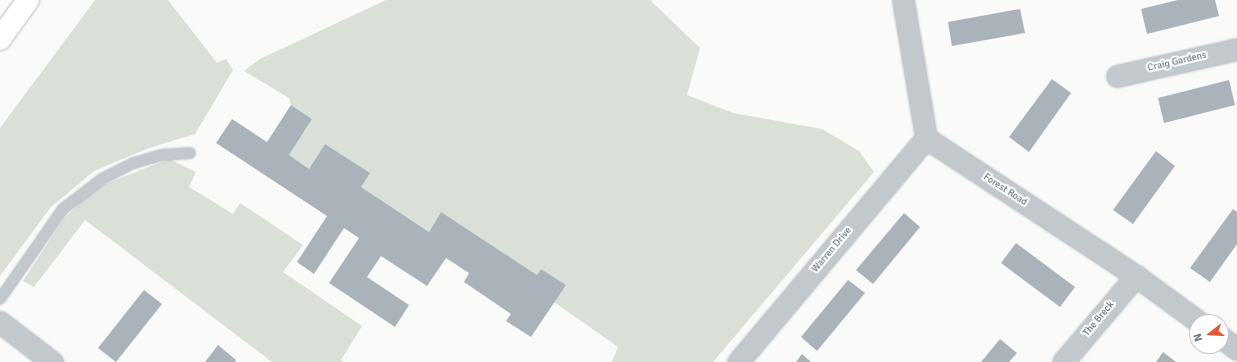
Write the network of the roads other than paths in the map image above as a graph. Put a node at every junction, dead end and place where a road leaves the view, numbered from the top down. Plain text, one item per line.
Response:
1 (28, 0) edge
2 (903, 0) edge
3 (0, 38) edge
4 (1237, 49) edge
5 (1117, 76) dead end
6 (926, 138) junction
7 (190, 153) dead end
8 (1136, 276) junction
9 (0, 298) edge
10 (1189, 315) edge
11 (0, 322) edge
12 (52, 362) edge
13 (738, 362) edge
14 (1063, 362) edge

1 - 3 main road
2 - 6 street
4 - 5 street, Craig Gardens
6 - 8 street, Forest Road
6 - 13 street, Warren Drive
7 - 9 lane
8 - 10 street, Forest Road
8 - 14 street, The Breck
11 - 12 street

